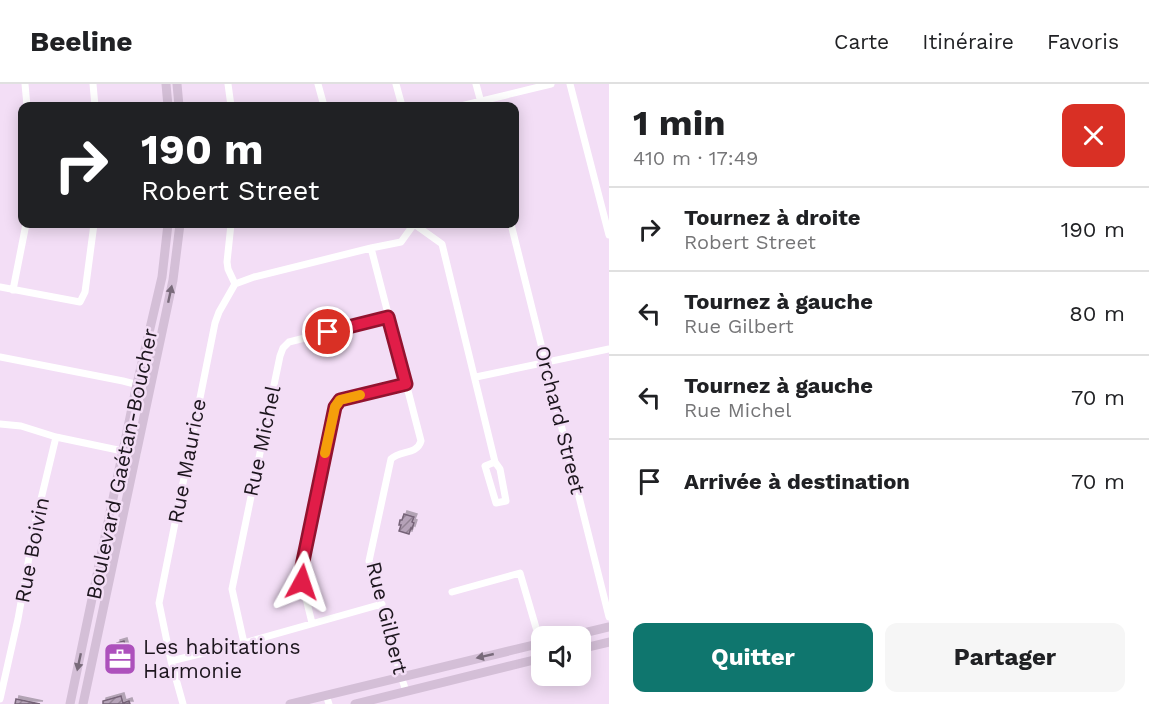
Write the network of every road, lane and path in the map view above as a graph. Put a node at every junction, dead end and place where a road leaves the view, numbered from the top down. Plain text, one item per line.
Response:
1 (25, 84) edge
2 (93, 84) edge
3 (166, 84) edge
4 (177, 84) edge
5 (228, 84) edge
6 (318, 84) edge
7 (396, 84) edge
8 (476, 84) edge
9 (551, 84) edge
10 (570, 84) edge
11 (27, 102) edge
12 (95, 102) edge
13 (168, 102) edge
14 (179, 102) edge
15 (230, 102) edge
16 (323, 102) edge
17 (401, 102) edge
18 (481, 102) edge
19 (489, 102) edge
20 (25, 228) edge
21 (93, 228) edge
22 (168, 228) edge
23 (180, 228) edge
24 (231, 228) edge
25 (411, 228) edge
26 (420, 228) edge
27 (512, 228) edge
28 (609, 235) edge
29 (371, 248) junction
30 (236, 284) junction
31 (0, 287) edge
32 (13, 290) junction
33 (388, 317) junction
34 (609, 349) edge
35 (0, 357) edge
36 (545, 362) junction
37 (476, 377) junction
38 (137, 384) junction
39 (406, 384) junction
40 (150, 388) junction
41 (0, 424) edge
42 (56, 437) junction
43 (124, 451) junction
44 (137, 454) junction
45 (495, 462) junction
46 (452, 592) dead end
47 (382, 604) junction
48 (609, 616) edge
49 (88, 620) junction
50 (100, 622) junction
51 (312, 623) junction
52 (535, 626) edge
53 (609, 627) edge
54 (591, 631) edge
55 (609, 642) edge
56 (244, 643) junction
57 (591, 646) edge
58 (531, 647) edge
59 (171, 661) junction
60 (531, 661) edge
61 (401, 676) junction
62 (406, 691) junction
63 (0, 699) edge
64 (327, 700) edge
65 (70, 704) edge
66 (83, 704) edge
67 (183, 704) edge
68 (290, 704) edge
69 (355, 704) edge

1 - 11 street
2 - 12 street
3 - 13 main road
4 - 14 main road
5 - 15 street
6 - 16 street
7 - 17 street
8 - 18 street
9 - 19 street
10 - 28 street
20 - 32 street
21 - 32 street
22 - 38 main road, Boulevard Gaétan-Boucher
40 -> 23 main road, Boulevard Gaétan-Boucher
24 - 30 street
25 - 29 street
26 - 37 street
27 - 36 street, Orchard Street
29 - 30 street
29 - 33 street, Rue Gilbert
30 - 59 street, Rue Maurice
31 - 32 street
33 - 39 street, Rue Gilbert
33 - 56 street, Rue Michel
34 - 36 street
35 - 38 street
36 - 37 street
36 - 48 street, Orchard Street
37 - 45 street
38 - 40 street
38 - 43 main road, Boulevard Gaétan-Boucher
39 - 47 street, Rue Gilbert
39 - 51 street
40 - 44 main road, Boulevard Gaétan-Boucher
41 - 42 street
42 - 43 street
42 - 63 street, Rue Boivin
43 - 44 street
43 - 49 main road, Boulevard Gaétan-Boucher
44 - 50 main road, Boulevard Gaétan-Boucher
45 - 45 street
46 - 52 street
47 - 51 street
47 - 61 street, Rue Gilbert
49 - 50 main road
49 -> 65 main road, Boulevard Gaétan-Boucher
50 - 66 main road, Boulevard Gaétan-Boucher
51 - 56 street
53 - 54 main road
55 - 57 main road
56 - 59 street
58 -> 61 main road
59 - 67 street, Rue Maurice
60 - 62 main road
61 - 62 street, Rue Gilbert
61 - 64 main road
62 - 69 main road
64 - 68 main road

